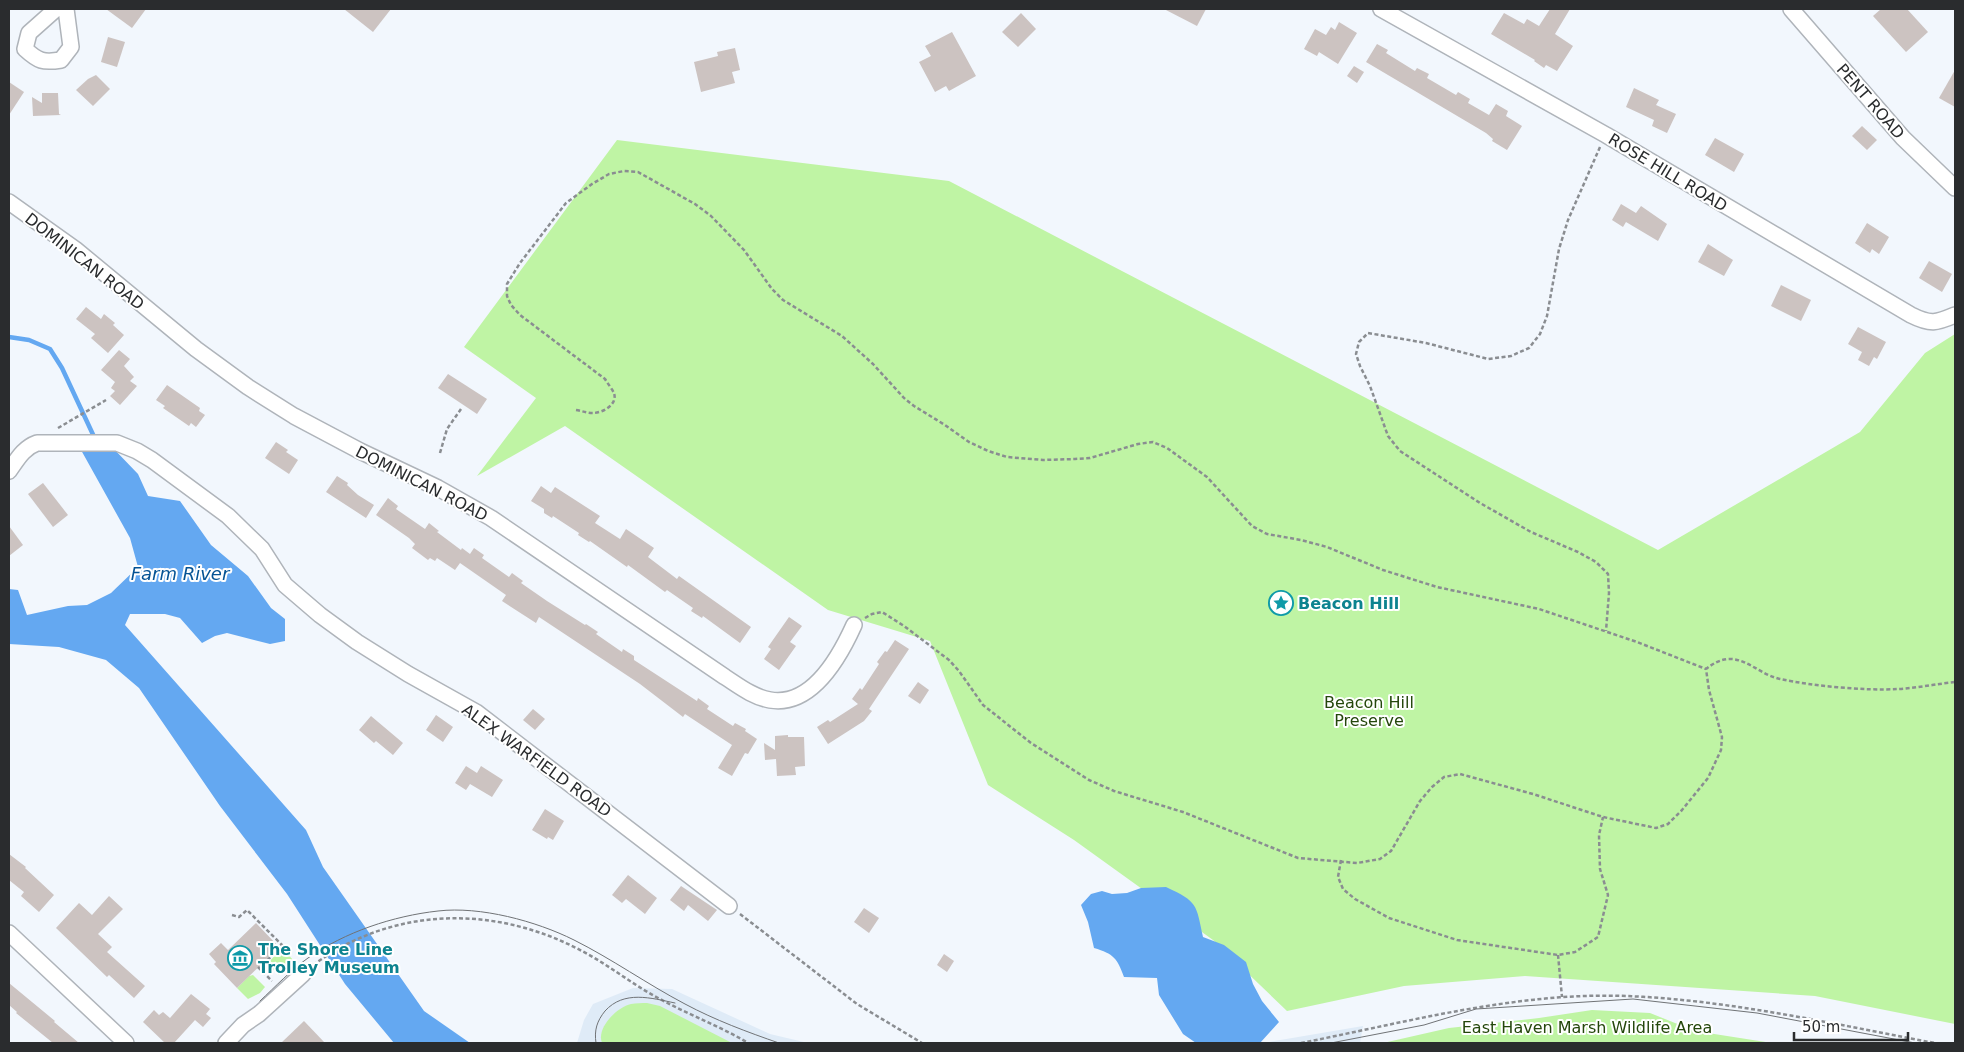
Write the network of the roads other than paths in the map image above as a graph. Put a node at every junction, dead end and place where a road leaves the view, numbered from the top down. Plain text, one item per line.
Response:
1 (56, 9) edge
2 (66, 9) edge
3 (1381, 9) edge
4 (1791, 9) edge
5 (1955, 188) edge
6 (9, 202) edge
7 (1955, 314) edge
8 (9, 471) edge
9 (854, 625) road end
10 (729, 906) road end
11 (9, 933) edge
12 (303, 974) dead end
13 (126, 1043) edge
14 (226, 1043) edge

1 - 2 street
3 - 7 street, ROSE HILL ROAD
4 - 5 street, PENT ROAD
6 - 9 street, DOMINICAN ROAD
8 - 10 street, ALEX WARFIELD ROAD
11 - 13 street
12 - 14 street

